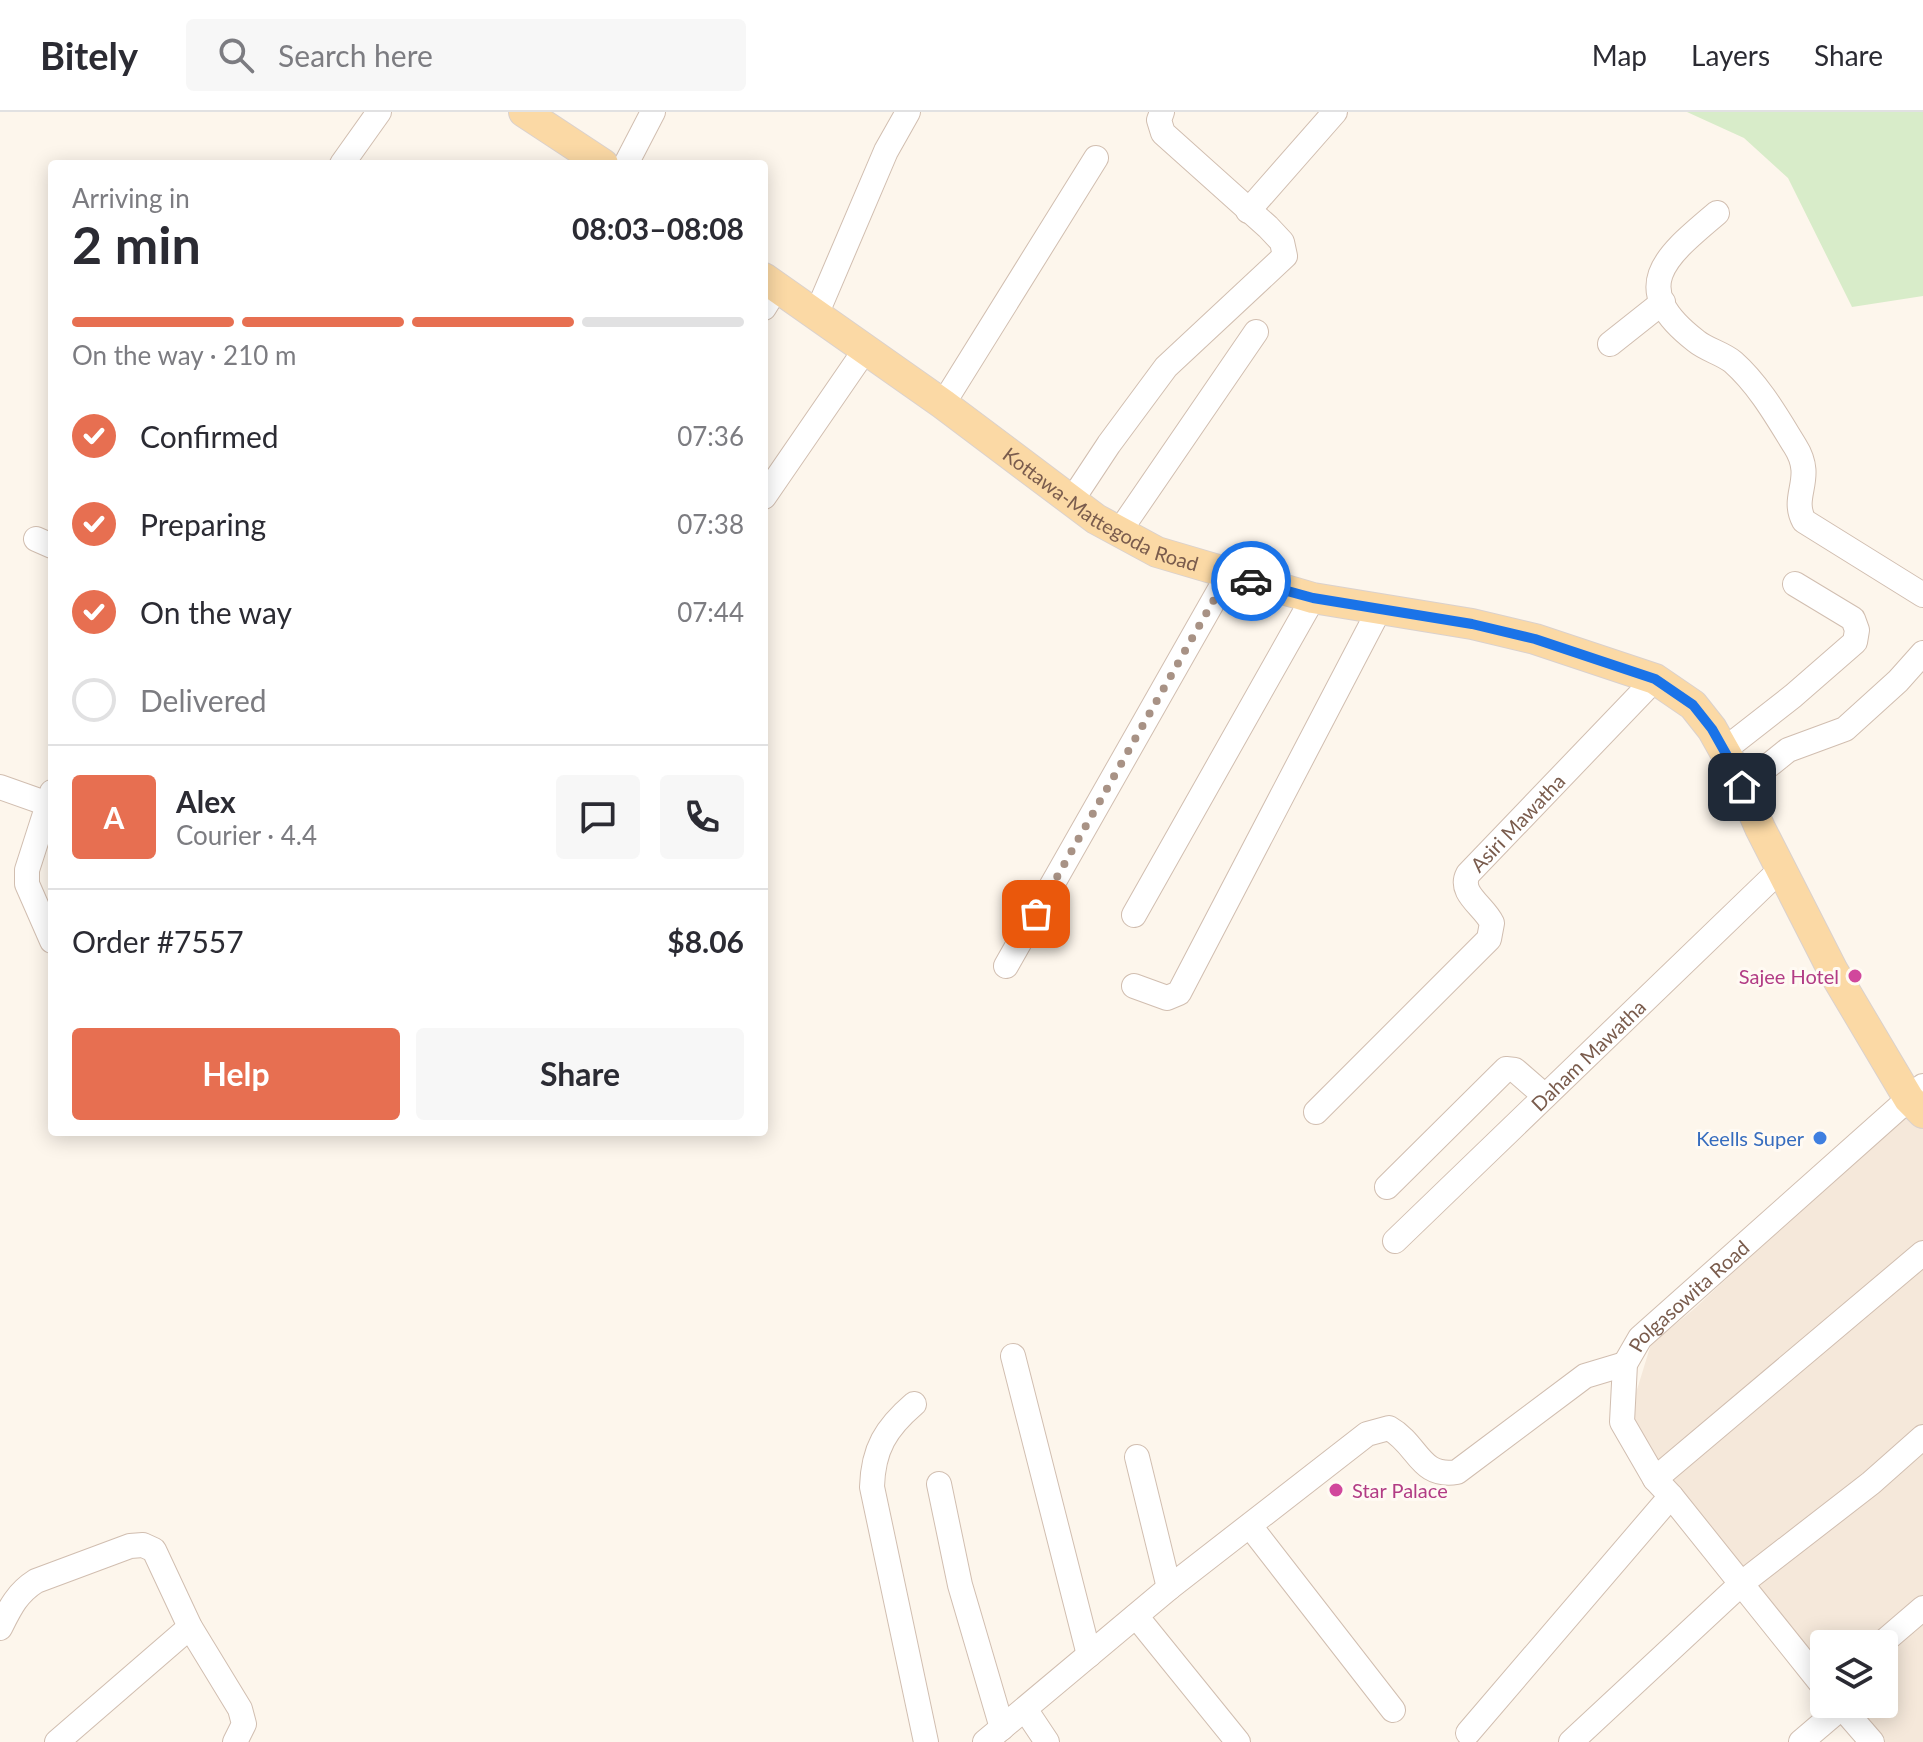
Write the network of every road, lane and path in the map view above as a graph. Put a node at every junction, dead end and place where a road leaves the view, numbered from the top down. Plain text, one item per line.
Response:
1 (379, 112) edge
2 (524, 112) edge
3 (653, 112) edge
4 (908, 112) edge
5 (1162, 112) edge
6 (1335, 112) edge
7 (1096, 158) dead end
8 (345, 160) edge
9 (597, 160) edge
10 (628, 160) edge
11 (1248, 211) junction
12 (1717, 213) dead end
13 (768, 291) edge
14 (1663, 302) junction
15 (816, 315) junction
16 (1256, 332) dead end
17 (1610, 344) dead end
18 (865, 350) junction
19 (943, 404) junction
20 (768, 491) edge
21 (1072, 500) junction
22 (1119, 532) junction
23 (1228, 575) junction
24 (1795, 584) dead end
25 (1923, 595) edge
26 (1313, 598) junction
27 (1379, 610) junction
28 (1923, 653) edge
29 (1655, 679) junction
30 (1724, 750) junction
31 (0, 787) edge
32 (1742, 787) junction
33 (48, 798) edge
34 (48, 804) edge
35 (1780, 870) junction
36 (1134, 915) dead end
37 (48, 932) edge
38 (1006, 966) dead end
39 (1134, 986) dead end
40 (1545, 1096) junction
41 (1918, 1099) edge
42 (1316, 1112) dead end
43 (1387, 1187) dead end
44 (1395, 1241) dead end
45 (1923, 1253) edge
46 (1013, 1356) dead end
47 (1625, 1364) junction
48 (914, 1404) dead end
49 (1923, 1437) edge
50 (1137, 1457) dead end
51 (939, 1484) dead end
52 (1663, 1488) junction
53 (1250, 1526) junction
54 (1742, 1583) junction
55 (1169, 1588) junction
56 (1923, 1608) edge
57 (1136, 1616) junction
58 (190, 1627) junction
59 (0, 1628) edge
60 (1897, 1630) edge
61 (1089, 1655) junction
62 (1810, 1669) edge
63 (1025, 1709) junction
64 (1393, 1710) dead end
65 (1826, 1718) edge
66 (1851, 1718) edge
67 (1468, 1733) dead end
68 (994, 1735) edge
69 (57, 1742) edge
70 (235, 1742) edge
71 (926, 1742) edge
72 (1047, 1742) edge
73 (1238, 1742) edge
74 (1571, 1742) edge
75 (1801, 1742) edge
76 (1872, 1742) edge

1 - 8 street
2 - 9 main road
3 - 10 street
4 - 15 street
5 - 11 street
6 - 11 street
7 - 19 street
11 - 21 street
12 - 14 street
13 - 15 main road, Kottawa-Mattegoda Road
14 - 17 street
14 - 25 street
15 - 18 main road, Kottawa-Mattegoda Road
16 - 22 street
18 - 19 main road, Kottawa-Mattegoda Road
18 - 20 street
19 - 21 main road, Kottawa-Mattegoda Road
21 - 22 main road, Kottawa-Mattegoda Road
22 - 23 main road, Kottawa-Mattegoda Road
23 - 26 main road, Kottawa-Mattegoda Road
23 - 38 street
24 - 30 street
26 - 27 main road, Kottawa-Mattegoda Road
26 - 36 street
27 - 29 main road, Kottawa-Mattegoda Road
27 - 39 street
28 - 32 street
29 - 30 main road, Kottawa-Mattegoda Road
29 - 42 street, Asiri Mawatha
30 - 32 main road, Kottawa-Mattegoda Road
31 - 33 street
32 - 35 main road, Kottawa-Mattegoda Road
34 - 37 street
35 - 40 street, Daham Mawatha
35 - 41 main road, Kottawa-Mattegoda Road
40 - 43 street
40 - 44 street, Daham Mawatha
41 - 47 street, Polgasowita Road
45 - 52 street
46 - 61 street
47 - 52 street, Polgasowita Road
47 - 53 street
48 - 71 street
49 - 54 street
50 - 55 street
51 - 68 street
52 - 54 street, Polgasowita Road
52 - 67 street
53 - 55 street
53 - 64 street
54 - 62 street, Polgasowita Road
54 - 74 street
55 - 57 street
56 - 60 street
57 - 61 street
57 - 73 street
58 - 59 street
58 - 69 street
58 - 70 street
61 - 63 street
63 - 68 street
63 - 72 street
65 - 75 street
66 - 76 street

